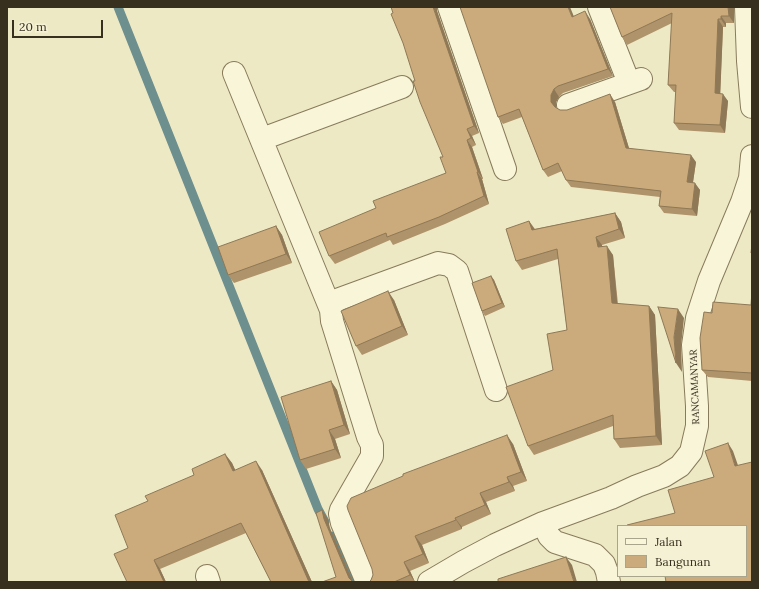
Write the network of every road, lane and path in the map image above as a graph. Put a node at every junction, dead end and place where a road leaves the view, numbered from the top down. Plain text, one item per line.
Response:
1 (449, 7) edge
2 (599, 7) edge
3 (746, 7) edge
4 (750, 61) edge
5 (234, 73) dead end
6 (402, 87) dead end
7 (568, 105) dead end
8 (752, 107) edge
9 (262, 140) junction
10 (752, 156) edge
11 (505, 169) dead end
12 (331, 310) junction
13 (496, 390) dead end
14 (543, 523) junction
15 (366, 582) edge
16 (430, 582) edge
17 (609, 582) edge

1 - 11 street
2 - 7 street
3 - 4 street
4 - 8 street
5 - 9 street
6 - 9 street
9 - 12 street
10 - 14 street, RANCAMANYAR
12 - 13 street
12 - 15 street
14 - 16 street, RANCAMANYAR
14 - 17 street

